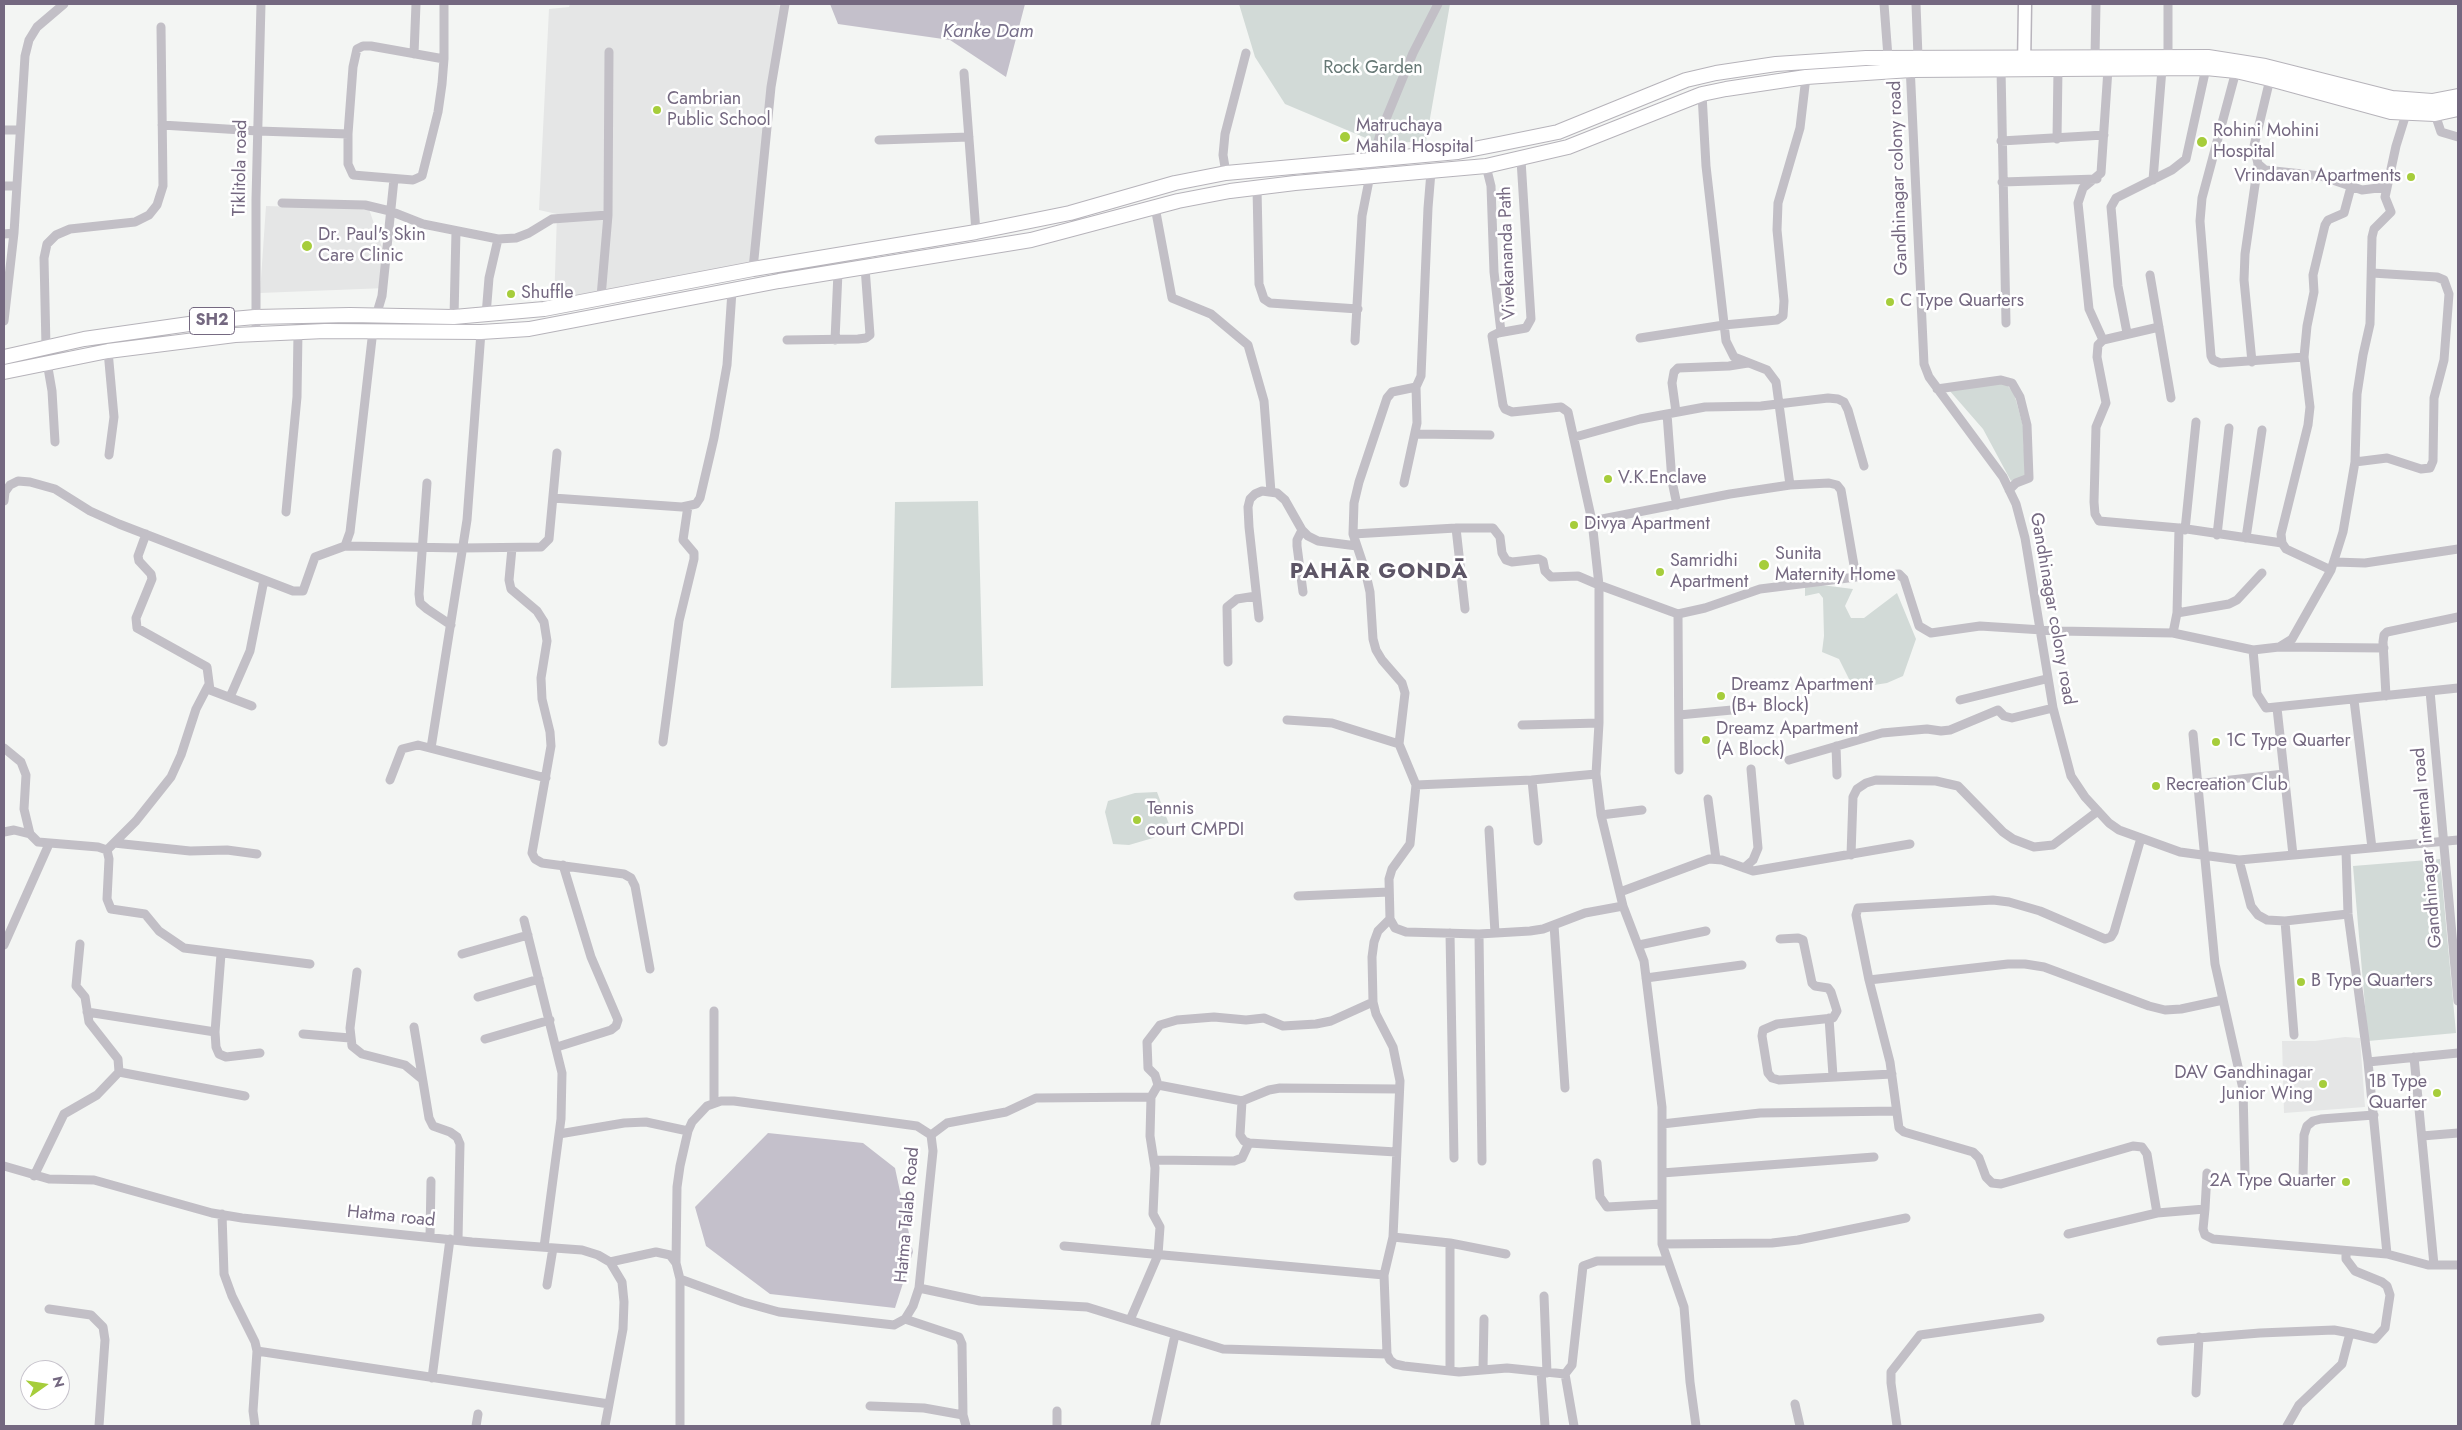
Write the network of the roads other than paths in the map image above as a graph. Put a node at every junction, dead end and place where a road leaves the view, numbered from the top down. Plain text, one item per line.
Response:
1 (64, 4) edge
2 (261, 4) edge
3 (416, 4) edge
4 (444, 4) edge
5 (785, 4) edge
6 (1438, 4) edge
7 (1884, 4) edge
8 (1916, 4) edge
9 (2025, 4) edge
10 (2096, 4) edge
11 (2168, 4) edge
12 (161, 27) dead end
13 (609, 52) dead end
14 (1246, 53) dead end
15 (414, 54) junction
16 (1888, 57) junction
17 (2095, 57) junction
18 (444, 59) junction
19 (1913, 61) junction
20 (2024, 63) junction
21 (2165, 63) junction
22 (2206, 68) junction
23 (2001, 69) junction
24 (2058, 69) junction
25 (2108, 69) junction
26 (2236, 71) junction
27 (964, 74) dead end
28 (1806, 77) junction
29 (2270, 79) junction
30 (1702, 94) junction
31 (2458, 96) edge
32 (2433, 107) junction
33 (2458, 109) edge
34 (2406, 114) junction
35 (162, 124) junction
36 (4, 130) edge
37 (20, 130) junction
38 (258, 131) junction
39 (348, 134) junction
40 (2104, 135) junction
41 (969, 137) junction
42 (2458, 137) edge
43 (2058, 139) junction
44 (879, 140) dead end
45 (2001, 141) junction
46 (1372, 160) junction
47 (1521, 160) junction
48 (2258, 164) junction
49 (1486, 166) junction
50 (1226, 172) junction
51 (1432, 172) junction
52 (1370, 176) junction
53 (2097, 178) junction
54 (394, 180) junction
55 (2152, 180) junction
56 (2002, 182) junction
57 (4, 186) edge
58 (17, 186) junction
59 (2351, 187) junction
60 (2386, 187) junction
61 (1257, 188) junction
62 (282, 203) dead end
63 (1155, 207) junction
64 (390, 211) junction
65 (608, 214) junction
66 (14, 232) junction
67 (456, 232) junction
68 (976, 232) junction
69 (4, 234) edge
70 (498, 239) junction
71 (865, 267) junction
72 (753, 269) junction
73 (838, 272) junction
74 (2372, 273) junction
75 (2150, 275) dead end
76 (732, 291) junction
77 (601, 297) junction
78 (1358, 309) junction
79 (486, 315) junction
80 (376, 316) junction
81 (255, 317) junction
82 (454, 317) junction
83 (4, 321) edge
84 (2006, 322) dead end
85 (1724, 325) junction
86 (2159, 327) junction
87 (373, 330) junction
88 (298, 332) junction
89 (481, 332) junction
90 (1501, 332) junction
91 (2127, 333) junction
92 (256, 334) junction
93 (1640, 338) dead end
94 (787, 340) dead end
95 (835, 340) junction
96 (2103, 340) junction
97 (1355, 342) dead end
98 (46, 347) junction
99 (108, 351) junction
100 (4, 357) edge
101 (2304, 357) junction
102 (47, 362) junction
103 (2252, 362) junction
104 (1748, 363) junction
105 (4, 372) edge
106 (1416, 387) junction
107 (1938, 389) junction
108 (2171, 398) dead end
109 (1780, 404) junction
110 (1676, 412) junction
111 (1667, 414) junction
112 (2196, 422) dead end
113 (2229, 428) dead end
114 (2262, 430) dead end
115 (1415, 434) junction
116 (1490, 435) dead end
117 (1575, 437) junction
118 (55, 442) dead end
119 (557, 453) dead end
120 (109, 455) dead end
121 (2355, 462) junction
122 (1864, 466) dead end
123 (427, 483) dead end
124 (1404, 483) dead end
125 (1790, 486) junction
126 (2009, 490) junction
127 (1271, 492) junction
128 (553, 498) junction
129 (4, 501) edge
130 (1677, 505) junction
131 (688, 506) junction
132 (286, 512) dead end
133 (1592, 522) junction
134 (1456, 528) junction
135 (2182, 529) junction
136 (1302, 530) junction
137 (146, 534) junction
138 (1353, 534) junction
139 (2217, 535) junction
140 (2246, 538) junction
141 (2282, 543) junction
142 (344, 546) junction
143 (1357, 546) junction
144 (422, 548) junction
145 (462, 548) junction
146 (512, 548) junction
147 (2458, 549) edge
148 (2333, 566) junction
149 (2262, 573) dead end
150 (1856, 577) junction
151 (264, 580) junction
152 (1599, 585) junction
153 (1303, 592) dead end
154 (1256, 596) junction
155 (1465, 609) dead end
156 (2177, 613) junction
157 (1678, 614) junction
158 (2458, 617) edge
159 (1259, 618) dead end
160 (450, 625) junction
161 (2038, 630) junction
162 (2173, 633) junction
163 (2279, 647) junction
164 (2384, 648) junction
165 (2253, 650) junction
166 (1228, 662) dead end
167 (2046, 679) junction
168 (208, 686) junction
169 (2458, 688) edge
170 (2430, 692) junction
171 (2386, 696) junction
172 (230, 697) junction
173 (1960, 700) dead end
174 (2354, 700) junction
175 (252, 706) dead end
176 (2053, 708) junction
177 (2277, 708) junction
178 (1732, 710) dead end
179 (1679, 715) junction
180 (1288, 720) dead end
181 (1599, 723) junction
182 (1522, 725) dead end
183 (2193, 734) dead end
184 (664, 742) dead end
185 (1399, 744) junction
186 (1836, 746) junction
187 (4, 748) edge
188 (431, 748) junction
189 (1789, 760) dead end
190 (1751, 769) dead end
191 (1678, 770) dead end
192 (1596, 774) junction
193 (2284, 774) junction
194 (1837, 775) dead end
195 (546, 778) junction
196 (390, 780) dead end
197 (1532, 780) junction
198 (2196, 784) junction
199 (1416, 785) junction
200 (1708, 799) dead end
201 (1642, 810) dead end
202 (2098, 812) junction
203 (1601, 815) junction
204 (1488, 830) dead end
205 (4, 832) edge
206 (30, 834) junction
207 (2141, 838) junction
208 (2458, 840) edge
209 (1538, 841) dead end
210 (2445, 842) junction
211 (49, 844) junction
212 (1910, 844) dead end
213 (111, 847) junction
214 (2372, 848) junction
215 (2346, 851) junction
216 (257, 854) dead end
217 (1851, 855) junction
218 (2293, 855) junction
219 (2205, 856) junction
220 (1716, 859) junction
221 (2239, 860) junction
222 (563, 866) junction
223 (1744, 868) junction
224 (1389, 892) junction
225 (1620, 892) junction
226 (1298, 896) dead end
227 (1623, 906) junction
228 (2348, 914) junction
229 (1390, 919) junction
230 (524, 920) dead end
231 (2285, 921) junction
232 (1554, 925) junction
233 (1706, 931) dead end
234 (1450, 933) junction
235 (1495, 933) junction
236 (1480, 934) junction
237 (528, 935) junction
238 (1780, 939) dead end
239 (80, 944) dead end
240 (4, 945) edge
241 (1639, 945) junction
242 (221, 954) junction
243 (462, 954) dead end
244 (310, 964) dead end
245 (1742, 965) dead end
246 (650, 969) dead end
247 (357, 972) dead end
248 (1646, 978) junction
249 (540, 979) junction
250 (1869, 980) junction
251 (478, 997) dead end
252 (2223, 1000) junction
253 (1373, 1002) junction
254 (2458, 1002) edge
255 (714, 1011) dead end
256 (87, 1012) junction
257 (1829, 1018) junction
258 (550, 1020) junction
259 (414, 1028) dead end
260 (215, 1032) junction
261 (303, 1034) dead end
262 (2294, 1034) dead end
263 (350, 1038) junction
264 (485, 1039) dead end
265 (557, 1047) junction
266 (260, 1053) dead end
267 (2458, 1053) edge
268 (2414, 1057) junction
269 (2368, 1062) junction
270 (119, 1072) junction
271 (1892, 1074) junction
272 (1833, 1076) junction
273 (422, 1079) junction
274 (1158, 1085) junction
275 (1565, 1088) dead end
276 (1399, 1089) junction
277 (245, 1096) dead end
278 (1151, 1097) junction
279 (1242, 1102) junction
280 (714, 1103) junction
281 (1896, 1111) junction
282 (2374, 1115) junction
283 (1662, 1124) junction
284 (688, 1131) junction
285 (2458, 1133) edge
286 (559, 1134) junction
287 (931, 1135) junction
288 (2422, 1136) junction
289 (1249, 1143) junction
290 (1396, 1152) junction
291 (1874, 1157) dead end
292 (1454, 1158) dead end
293 (1154, 1160) junction
294 (1482, 1161) dead end
295 (1597, 1164) dead end
296 (4, 1166) edge
297 (1662, 1173) junction
298 (2207, 1173) dead end
299 (2244, 1174) dead end
300 (34, 1176) junction
301 (2303, 1178) dead end
302 (431, 1181) dead end
303 (1662, 1204) junction
304 (2205, 1209) junction
305 (2157, 1213) junction
306 (222, 1214) junction
307 (1906, 1218) dead end
308 (2068, 1234) dead end
309 (430, 1237) junction
310 (1393, 1238) junction
311 (454, 1239) junction
312 (1450, 1243) junction
313 (1662, 1244) junction
314 (1064, 1246) dead end
315 (548, 1248) junction
316 (2346, 1251) junction
317 (1506, 1254) dead end
318 (2387, 1254) junction
319 (1158, 1255) junction
320 (1666, 1261) junction
321 (610, 1262) junction
322 (676, 1263) junction
323 (2458, 1264) edge
324 (2434, 1265) junction
325 (1384, 1275) junction
326 (680, 1279) junction
327 (547, 1286) dead end
328 (919, 1288) junction
329 (1544, 1296) dead end
330 (49, 1308) dead end
331 (2040, 1318) dead end
332 (905, 1319) junction
333 (1484, 1319) dead end
334 (1130, 1320) junction
335 (2350, 1333) junction
336 (1175, 1335) junction
337 (2199, 1337) junction
338 (2161, 1341) dead end
339 (257, 1351) junction
340 (1387, 1354) junction
341 (1483, 1370) junction
342 (1450, 1371) junction
343 (1544, 1373) junction
344 (1565, 1374) junction
345 (432, 1378) junction
346 (2196, 1393) dead end
347 (609, 1404) junction
348 (1795, 1404) dead end
349 (870, 1406) dead end
350 (1057, 1411) dead end
351 (478, 1414) dead end
352 (963, 1415) junction
353 (99, 1426) edge
354 (255, 1426) edge
355 (476, 1426) edge
356 (605, 1426) edge
357 (680, 1426) edge
358 (966, 1426) edge
359 (1056, 1426) edge
360 (1155, 1426) edge
361 (1545, 1426) edge
362 (1574, 1426) edge
363 (1696, 1426) edge
364 (1800, 1426) edge
365 (1897, 1426) edge
366 (2287, 1426) edge

1 - 37 street
2 - 38 street, Tiklitola road
3 - 15 street
4 - 18 street
5 - 72 street
6 - 46 street
7 - 16 street
8 - 19 street, Gandhinagar colony road
9 - 20 street
10 - 17 street
11 - 21 street
12 - 35 street
13 - 65 street
14 - 50 street
15 - 18 street
15 - 39 street
16 - 19 main road, SH2
16 - 46 main road, SH2
17 - 20 main road, SH2
17 - 21 main road, SH2
18 - 54 street
19 - 20 main road, SH2
19 - 23 main road, SH2
19 - 28 main road, SH2
19 - 107 street, Gandhinagar colony road
20 - 23 main road, SH2
20 - 24 main road, SH2
21 - 22 main road, SH2
21 - 25 main road, SH2
21 - 32 main road, SH2
21 - 55 street
22 - 26 main road, SH2
22 - 55 street
23 - 45 street
24 - 25 main road, SH2
24 - 43 street
25 - 40 street
26 - 29 main road, SH2
26 - 103 street
27 - 41 street
28 - 30 main road, SH2
28 - 85 street
29 - 34 main road, SH2
29 - 48 street
30 - 47 main road, SH2
30 - 85 street
31 - 32 main road, SH2
32 - 33 main road, SH2
32 - 34 main road, SH2
32 - 42 street
34 - 60 street
35 - 38 street
35 - 98 street
36 - 37 street
37 - 58 street
38 - 39 street
38 - 81 street, Tiklitola road
39 - 54 street
40 - 43 street
40 - 53 street
41 - 44 street
41 - 68 street
43 - 45 street
45 - 56 street
46 - 50 main road, SH2
46 - 52 street
47 - 49 main road, SH2
47 - 90 street, Vivekananda Path
48 - 59 street
48 - 103 street
49 - 51 main road, SH2
49 - 90 street
50 - 68 main road, SH2
51 - 52 main road, SH2
51 - 106 street
52 - 61 main road, SH2
52 - 78 street
53 - 56 street
53 - 96 street
54 - 64 street
55 - 91 street
56 - 84 street
57 - 58 street
58 - 66 street
59 - 60 street
59 - 101 street
60 - 74 street
61 - 63 main road, SH2
61 - 78 street
62 - 64 street
63 - 71 main road, SH2
63 - 127 street
64 - 67 street
64 - 80 street
65 - 70 street
65 - 77 street
66 - 69 street
66 - 83 street
67 - 70 street
67 - 82 street
68 - 72 main road, SH2
70 - 79 street
71 - 73 main road, SH2
71 - 95 street
72 - 77 main road, SH2
73 - 76 main road, SH2
73 - 95 street
74 - 121 street
74 - 121 street
75 - 86 street
76 - 89 main road, SH2
76 - 131 street
77 - 79 main road, SH2
78 - 97 street
79 - 82 main road, SH2
80 - 81 main road, SH2
80 - 82 main road, SH2
81 - 92 street, Tiklitola road
81 - 98 main road, SH2
85 - 93 street
85 - 104 street
86 - 91 street
86 - 108 street
87 - 88 main road, SH2
87 - 89 main road, SH2
87 - 142 street
88 - 92 main road, SH2
88 - 132 street
89 - 145 street
90 - 117 street, Vivekananda Path
91 - 96 street
92 - 99 main road, SH2
94 - 95 street
96 - 135 street
98 - 100 main road, SH2
99 - 102 main road, SH2
99 - 120 street
101 - 103 street
101 - 141 street
102 - 105 main road, SH2
102 - 118 street
104 - 109 street
104 - 110 street
106 - 115 street
106 - 138 street
107 - 126 street, Gandhinagar colony road
107 - 126 street
109 - 110 street
109 - 122 street
109 - 125 street
110 - 111 street
111 - 117 street
111 - 130 street
112 - 135 street
113 - 139 street
114 - 140 street
115 - 116 street
115 - 124 street
117 - 133 street, Vivekananda Path
119 - 128 street
121 - 148 street
123 - 144 street
125 - 130 street
125 - 150 street
126 - 161 street, Gandhinagar colony road
127 - 136 street
127 - 154 street
128 - 131 street
128 - 146 street
129 - 137 street
130 - 133 street
131 - 184 street
133 - 152 street, Vivekananda Path
134 - 138 street
134 - 152 street
134 - 155 street
135 - 139 street
135 - 156 street
136 - 143 street
136 - 153 street
137 - 151 street
137 - 168 street
138 - 143 street
139 - 140 street
140 - 141 street
141 - 148 street
142 - 144 street
142 - 151 street
143 - 185 street
144 - 145 street
144 - 160 street
145 - 146 street
145 - 160 street
146 - 195 street
147 - 148 street
148 - 163 street
149 - 156 street
150 - 157 street
150 - 161 street
151 - 172 street
152 - 157 street
152 - 181 street, Vivekananda Path
154 - 159 street
154 - 166 street
156 - 162 street
157 - 179 street
158 - 164 street
160 - 188 street
161 - 162 street
161 - 167 street, Gandhinagar colony road
162 - 165 street
163 - 164 street
163 - 165 street
164 - 171 street
165 - 177 street
167 - 173 street
167 - 176 street, Gandhinagar colony road
168 - 172 street
168 - 213 street
169 - 170 street
170 - 171 street
170 - 210 street, Gandhinagar internal road
171 - 174 street
172 - 175 street
174 - 177 street
174 - 214 street
176 - 186 street
176 - 202 street, Gandhinagar colony road
177 - 193 street
178 - 179 street
179 - 191 street
180 - 185 street
181 - 182 street
181 - 192 street, Vivekananda Path
183 - 198 street
185 - 199 street
186 - 189 street
186 - 194 street
187 - 206 street
188 - 195 street
188 - 196 street
190 - 223 street
192 - 197 street
192 - 203 street, Vivekananda Path
193 - 198 street
193 - 218 street
195 - 222 street
197 - 199 street
197 - 209 street
198 - 219 street
199 - 224 street
200 - 220 street
201 - 203 street
202 - 207 street, Gandhinagar colony road
202 - 217 street
203 - 225 street, Vivekananda Path
204 - 235 street
205 - 206 street
206 - 211 street
207 - 219 street, Gandhinagar colony road
207 - 250 street
208 - 210 street, Gandhinagar colony road
210 - 214 street, Gandhinagar colony road
210 - 254 street, Gandhinagar internal road
211 - 213 street
211 - 240 street
212 - 217 street
213 - 216 street
213 - 242 street
214 - 215 street, Gandhinagar colony road
215 - 218 street, Gandhinagar colony road
215 - 228 street
217 - 223 street
218 - 221 street, Gandhinagar colony road
219 - 221 street, Gandhinagar colony road
219 - 252 street
220 - 223 street
220 - 225 street
221 - 231 street
222 - 246 street
222 - 265 street
224 - 226 street
224 - 229 street
225 - 227 street, Vivekananda Path
227 - 232 street
227 - 241 street, Vivekananda Path
228 - 231 street
228 - 269 street
229 - 234 street
229 - 253 street
230 - 237 street
231 - 262 street
232 - 235 street
232 - 275 street
233 - 241 street
234 - 236 street
234 - 292 street
235 - 236 street
236 - 294 street
237 - 243 street
237 - 249 street
238 - 257 street
239 - 256 street
241 - 248 street, Vivekananda Path
242 - 244 street
242 - 260 street
245 - 248 street
247 - 263 street
248 - 283 street, Vivekananda Path
249 - 251 street
249 - 258 street
250 - 252 street
250 - 271 street
252 - 299 street
253 - 274 street
253 - 276 street
255 - 280 street
256 - 260 street
256 - 270 street
257 - 272 street
257 - 272 street
258 - 264 street
258 - 265 street
259 - 273 street
260 - 266 street
261 - 263 street
263 - 273 street
265 - 286 street
267 - 268 street
268 - 269 street
268 - 288 street
269 - 282 street
270 - 277 street
270 - 300 street
271 - 272 street
271 - 281 street
273 - 311 street
274 - 278 street
274 - 279 street
276 - 279 street
276 - 290 street
278 - 287 street
278 - 293 street
279 - 289 street
280 - 284 street
280 - 287 street, Hatma Talab Road
281 - 283 street
281 - 305 street
282 - 301 street
282 - 318 street
283 - 297 street, Vivekananda Path
284 - 286 street
284 - 322 street
285 - 288 street
286 - 315 street
287 - 328 street, Hatma Talab Road
288 - 324 street
289 - 290 street
289 - 293 street
290 - 310 street
291 - 297 street
293 - 319 street
295 - 303 street
296 - 300 street, Hatma road
297 - 303 street, Vivekananda Path
298 - 304 street
300 - 306 street, Hatma road
302 - 309 street
303 - 313 street, Vivekananda Path
304 - 305 street
304 - 316 street
305 - 308 street
306 - 309 street, Hatma road
306 - 339 street
307 - 313 street
309 - 311 street, Hatma road
310 - 312 street
310 - 325 street
311 - 315 street, Hatma road
311 - 345 street
312 - 317 street
312 - 342 street
313 - 320 street, Vivekananda Path
314 - 319 street
315 - 321 street, Hatma road
315 - 327 street
316 - 318 street
316 - 335 street
318 - 324 street
319 - 325 street
319 - 334 street
320 - 344 street
320 - 363 street, Vivekananda Path
321 - 322 street
321 - 347 street
322 - 326 street
323 - 324 street
325 - 340 street
326 - 332 street
326 - 357 street
328 - 332 street, Hatma Talab Road
328 - 334 street
329 - 343 street
330 - 353 street
331 - 365 street
332 - 352 street
333 - 341 street
334 - 336 street
335 - 337 street
335 - 366 street
336 - 340 street
336 - 360 street
337 - 338 street
337 - 346 street
339 - 345 street
339 - 354 street
340 - 342 street
341 - 342 street
341 - 343 street
343 - 344 street
343 - 361 street
344 - 362 street
345 - 347 street
347 - 356 street
348 - 364 street
349 - 352 street
350 - 359 street
351 - 355 street
352 - 358 street

